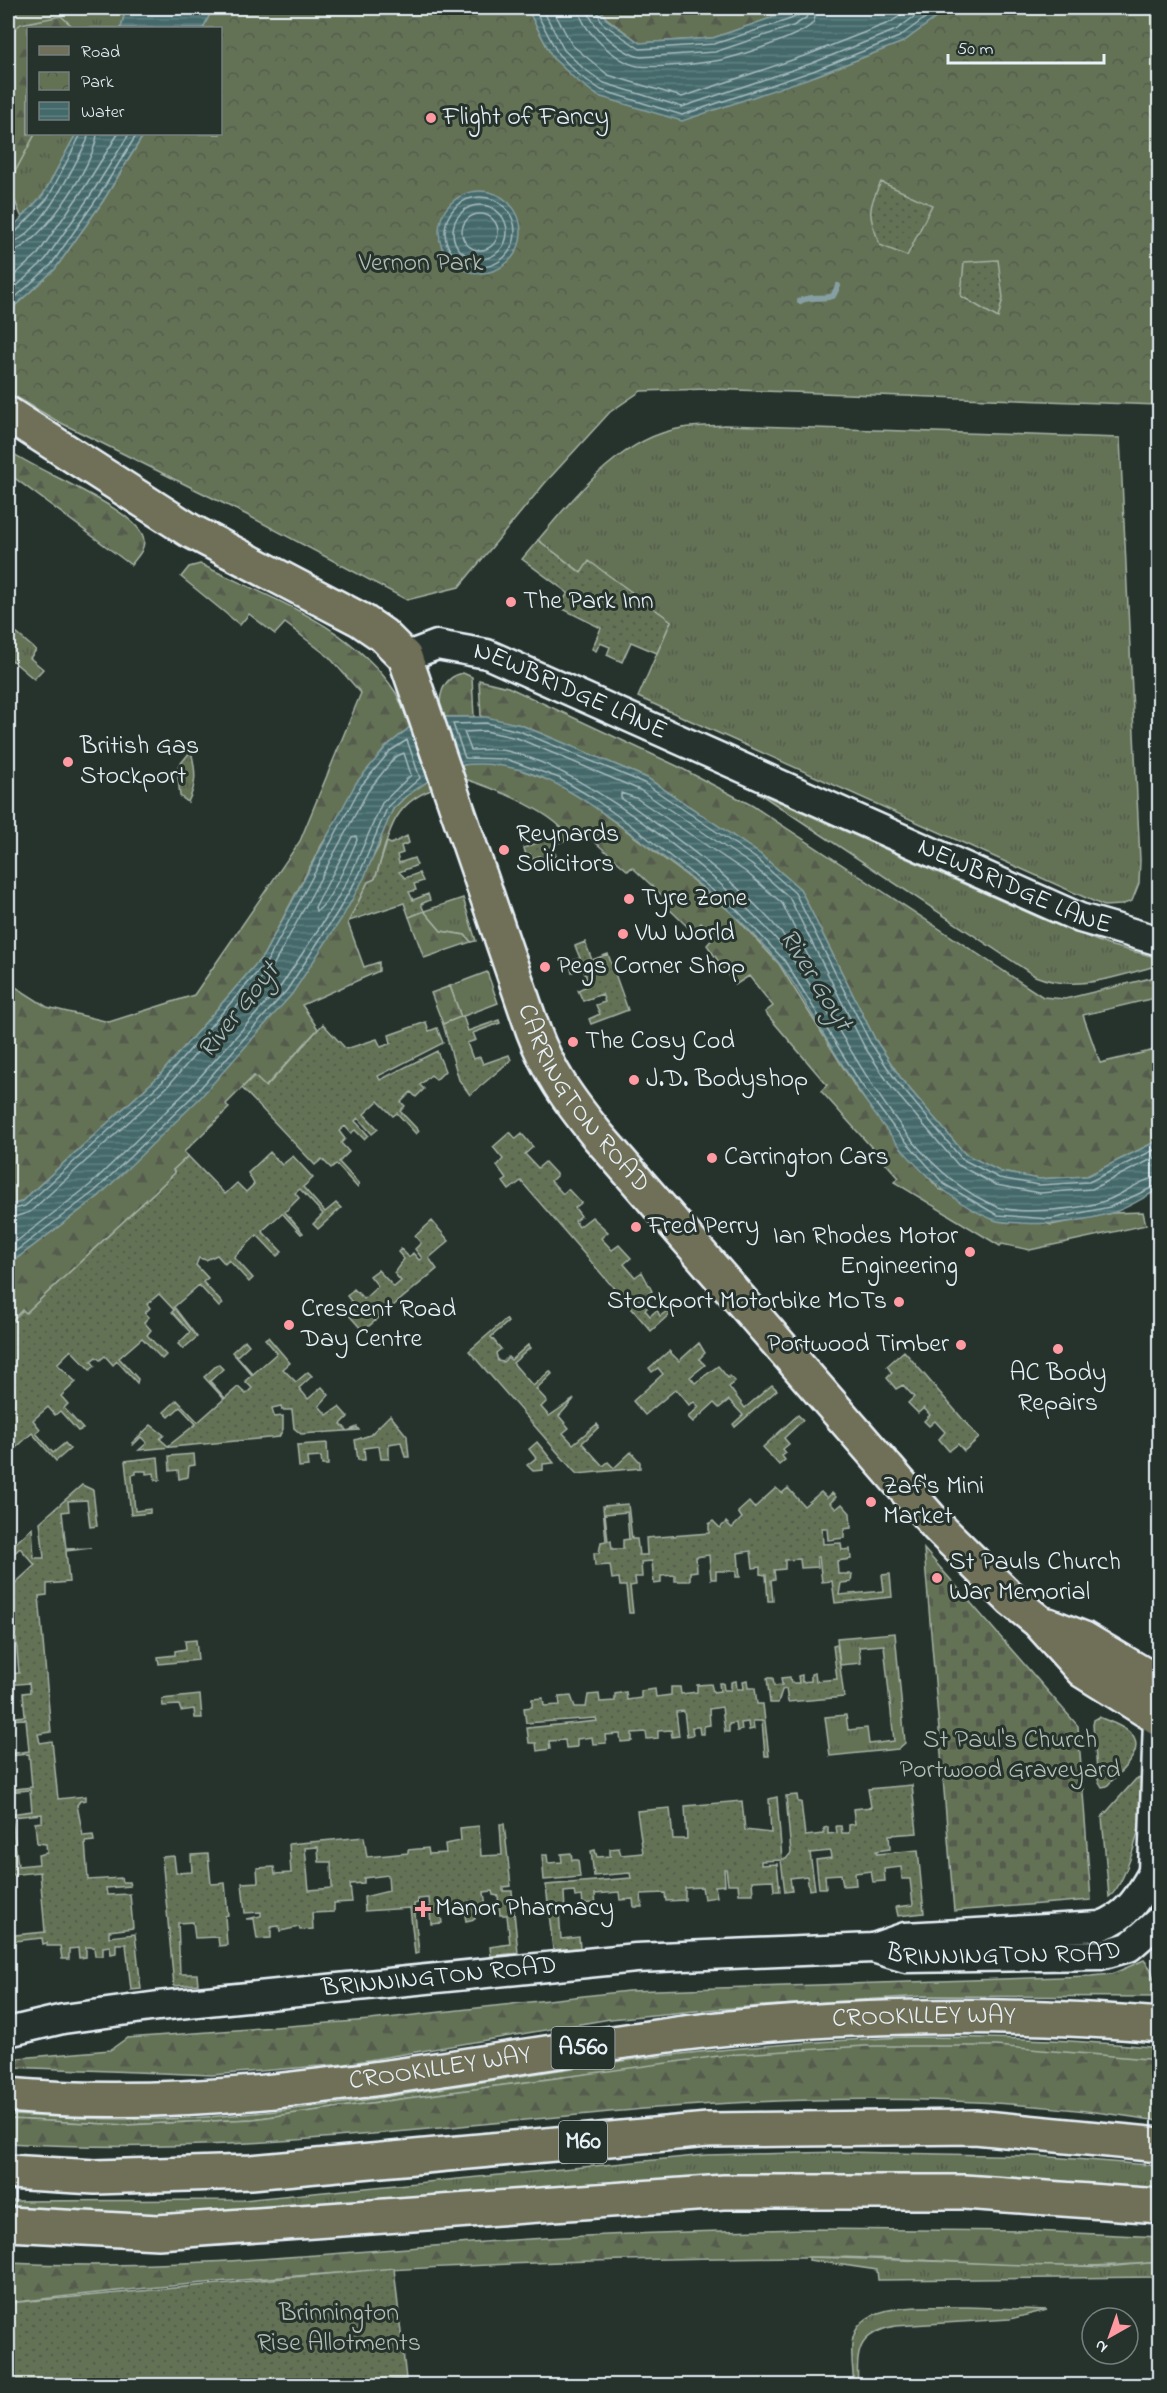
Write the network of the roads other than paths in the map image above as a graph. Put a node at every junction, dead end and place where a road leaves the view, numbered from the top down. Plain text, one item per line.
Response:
1 (8, 414) edge
2 (405, 657) junction
3 (1160, 941) edge
4 (1038, 1621) junction
5 (1160, 1684) edge
6 (1159, 1718) edge
7 (1156, 1866) edge
8 (1160, 1920) edge
9 (873, 1948) junction
10 (1160, 2025) edge
11 (8, 2032) edge
12 (8, 2095) edge
13 (1160, 2145) edge
14 (8, 2172) edge
15 (1160, 2205) edge
16 (8, 2224) edge

1 - 2 main road
2 - 3 street, NEWBRIDGE LANE
2 - 4 main road, CARRINGTON ROAD
4 - 5 main road, CARRINGTON ROAD
4 - 6 main road, CARRINGTON ROAD
6 - 7 street
7 - 9 street, BRINNINGTON ROAD
8 - 9 street, BRINNINGTON ROAD
9 - 11 street, BRINNINGTON ROAD
10 - 12 main road, CROOKILLEY WAY / A560
13 - 14 main road, M60
15 - 16 main road, M60

